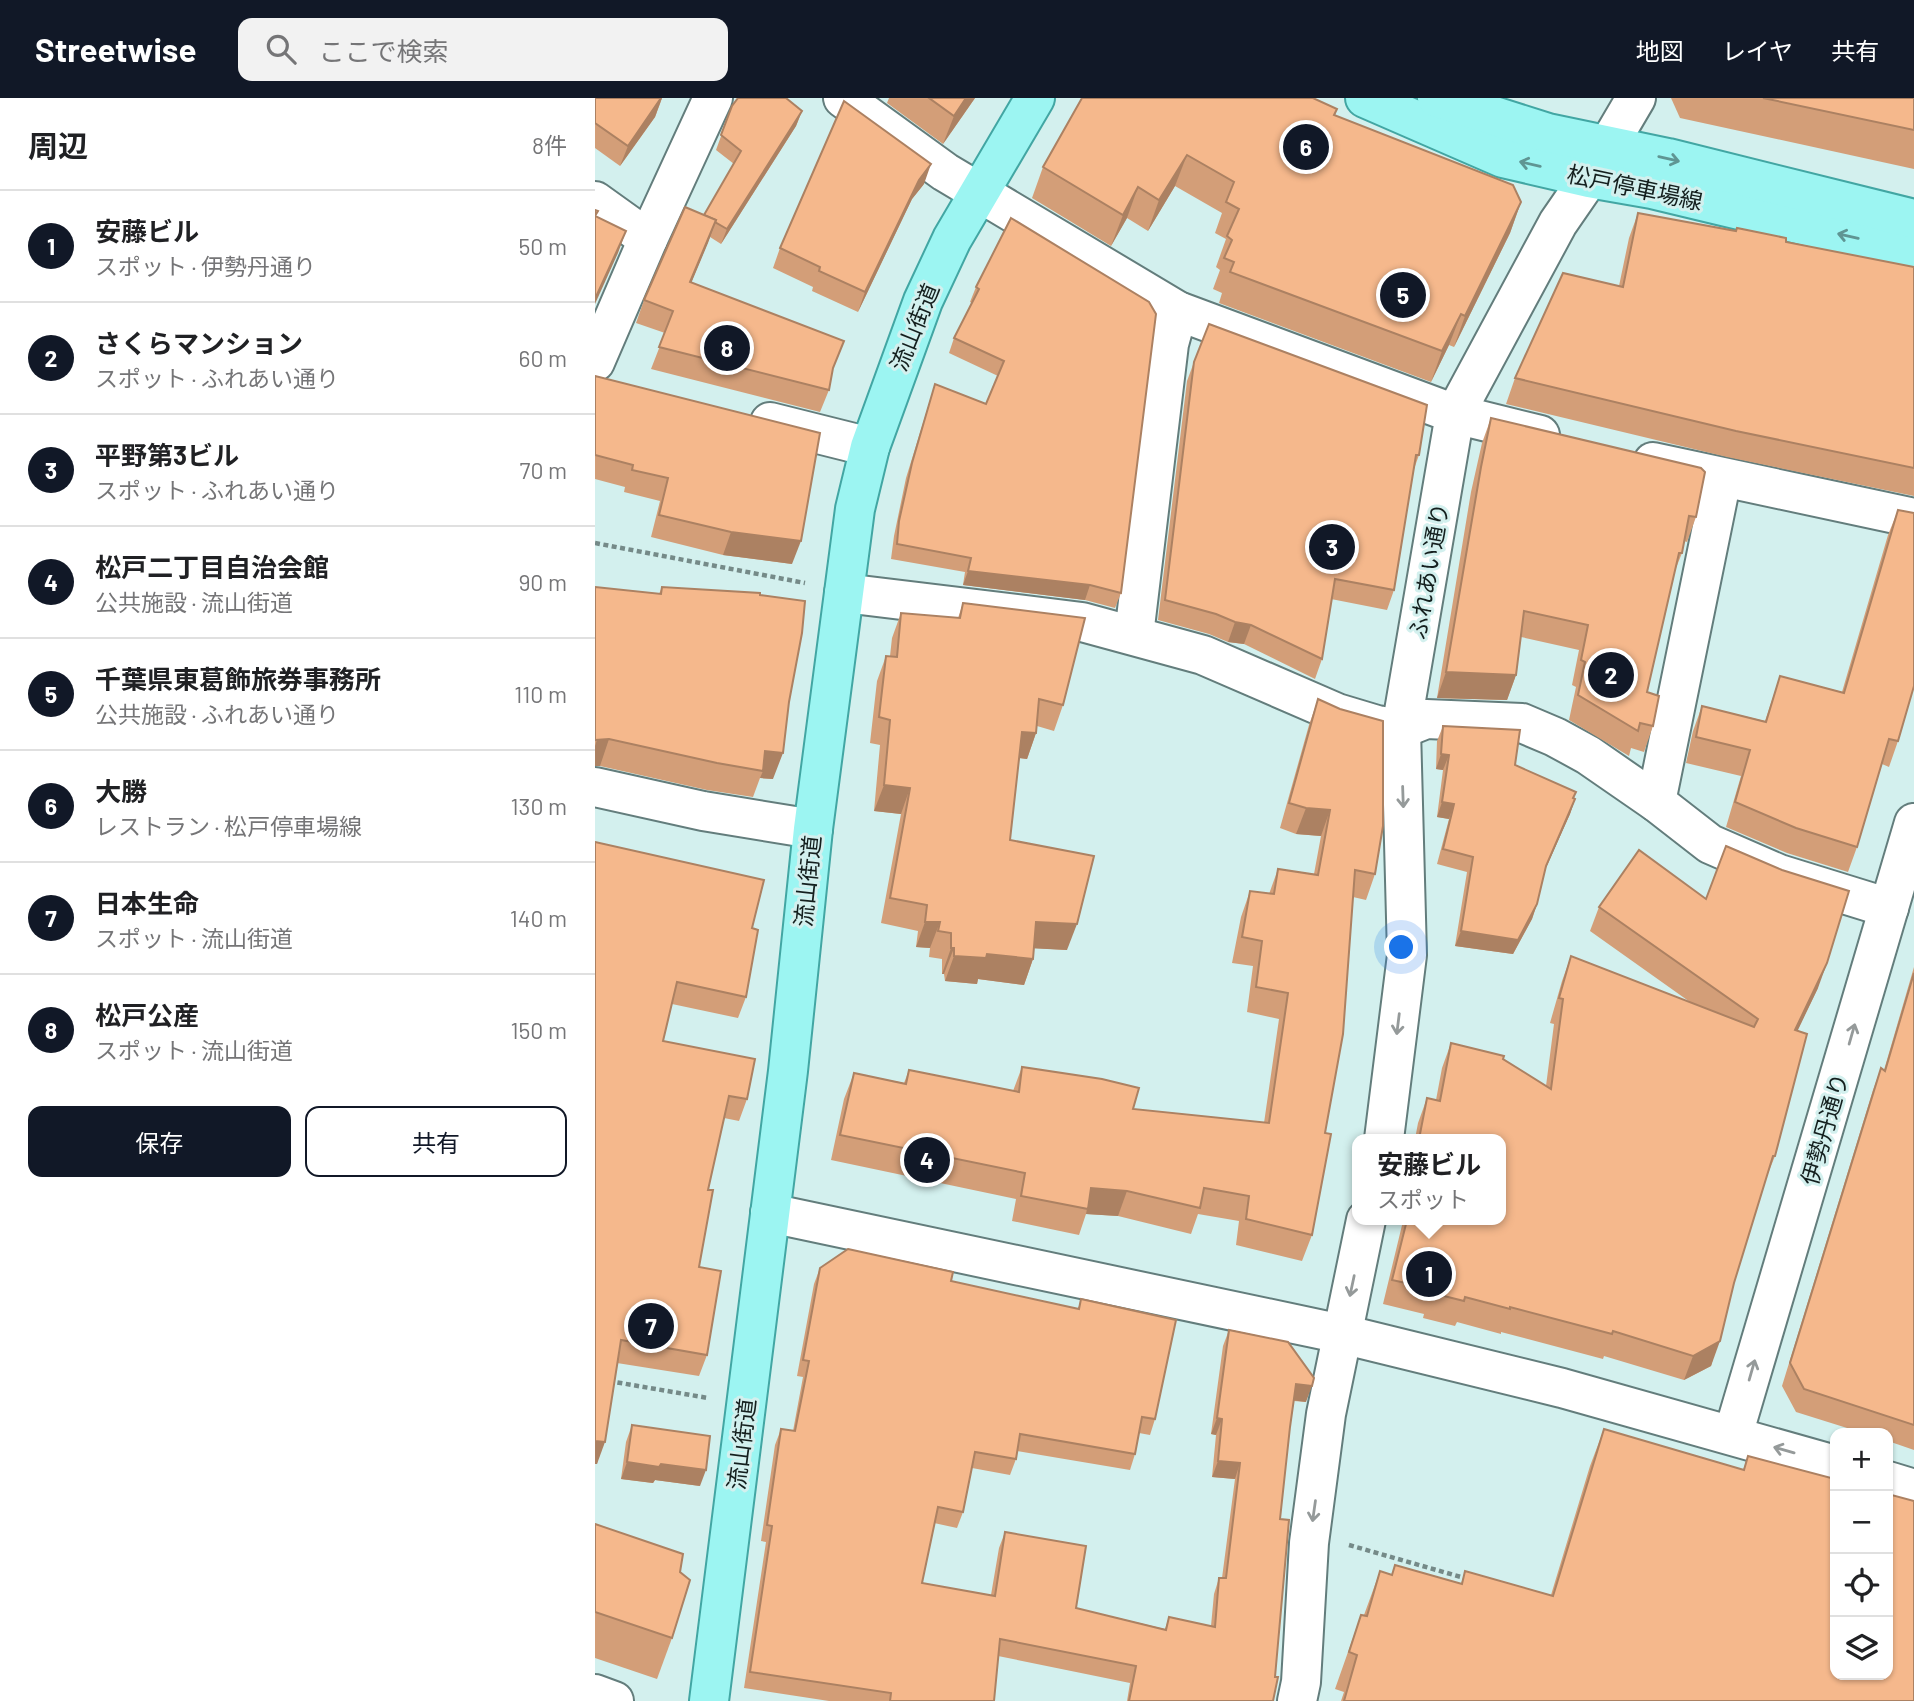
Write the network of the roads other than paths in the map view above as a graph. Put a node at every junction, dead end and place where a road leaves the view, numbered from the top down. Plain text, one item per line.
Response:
1 (713, 98) edge
2 (843, 98) edge
3 (1035, 98) edge
4 (1365, 98) edge
5 (1437, 98) edge
6 (1636, 98) edge
7 (1608, 146) junction
8 (1589, 178) junction
9 (979, 192) junction
10 (595, 201) edge
11 (1914, 219) edge
12 (648, 239) junction
13 (1914, 252) edge
14 (1178, 311) junction
15 (604, 375) edge
16 (739, 414) edge
17 (1455, 414) junction
18 (1573, 443) edge
19 (870, 447) junction
20 (1614, 452) edge
21 (1722, 478) junction
22 (1914, 518) edge
23 (844, 590) junction
24 (1135, 635) junction
25 (1401, 729) junction
26 (595, 787) edge
27 (1656, 803) junction
28 (1914, 823) edge
29 (813, 829) junction
30 (1899, 900) edge
31 (1385, 1134) edge
32 (770, 1213) junction
33 (1365, 1225) edge
34 (1342, 1334) junction
35 (1733, 1436) junction
36 (1830, 1464) edge
37 (1893, 1483) edge
38 (1914, 1489) edge
39 (595, 1695) edge
40 (614, 1701) edge
41 (709, 1701) edge
42 (1297, 1701) edge

1 - 12 street
2 - 9 street
3 - 9 main road, 流山街道
8 -> 4 main road, 松戸停車場線
5 - 7 main road, 松戸停車場線
6 - 7 street, ふれあい通り
7 - 8 street, ふれあい通り
7 -> 11 main road, 松戸停車場線
13 -> 8 main road, 松戸停車場線
8 - 17 street, ふれあい通り
9 - 14 street
9 - 19 main road, 流山街道
10 - 12 street
12 - 15 street
14 - 17 street
14 - 24 street
16 - 19 street
17 - 18 street
17 - 25 street, ふれあい通り
19 - 23 main road, 流山街道
20 - 21 street
21 - 22 street
21 - 27 street
23 - 24 street
23 - 29 main road, 流山街道
24 - 25 street
25 - 27 street
25 -> 31 street, ふれあい通り
26 - 29 street
27 - 30 street
28 - 30 street, 伊勢丹通り
29 - 32 main road, 流山街道
35 -> 30 street, 伊勢丹通り
32 - 34 street
32 - 41 main road, 流山街道
33 -> 34 street
34 - 35 street
34 -> 42 street
36 -> 35 street
37 - 38 street
39 - 40 street

